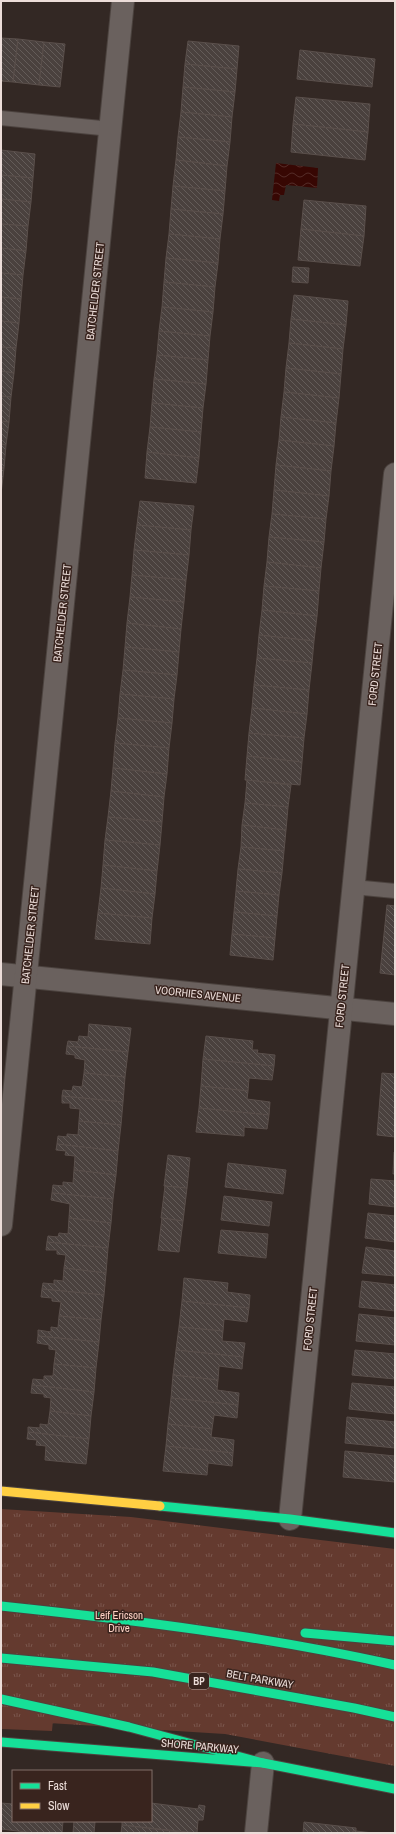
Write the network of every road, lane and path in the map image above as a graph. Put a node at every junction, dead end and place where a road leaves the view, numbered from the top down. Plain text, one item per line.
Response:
1 (123, 1) edge
2 (1, 118) edge
3 (111, 129) junction
4 (395, 474) edge
5 (353, 887) junction
6 (395, 891) edge
7 (1, 974) edge
8 (26, 976) junction
9 (341, 1008) junction
10 (395, 1014) edge
11 (1, 1225) edge
12 (1, 1491) edge
13 (290, 1519) junction
14 (395, 1533) edge
15 (1, 1606) edge
16 (125, 1619) junction
17 (260, 1630) dead end
18 (292, 1632) dead end
19 (395, 1641) edge
20 (1, 1658) edge
21 (395, 1665) edge
22 (1, 1699) edge
23 (395, 1717) edge
24 (1, 1742) edge
25 (263, 1763) junction
26 (395, 1788) edge
27 (256, 1833) edge

1 - 3 street, BATCHELDER STREET
2 - 3 lane
3 - 8 street, BATCHELDER STREET
4 - 5 street, FORD STREET
5 - 6 lane
5 - 9 street, FORD STREET
7 - 8 street, VOORHIES AVENUE
8 - 9 street, VOORHIES AVENUE
8 - 11 street, BATCHELDER STREET
9 - 10 street, VOORHIES AVENUE
9 - 13 street, FORD STREET
12 - 13 main road
13 - 14 main road
15 - 16 main road
16 - 17 main road
16 - 21 main road
18 - 19 main road
20 - 23 main road, BELT PARKWAY / BP
22 - 25 main road
24 - 25 main road, SHORE PARKWAY
25 - 26 main road, SHORE PARKWAY
25 - 27 street

